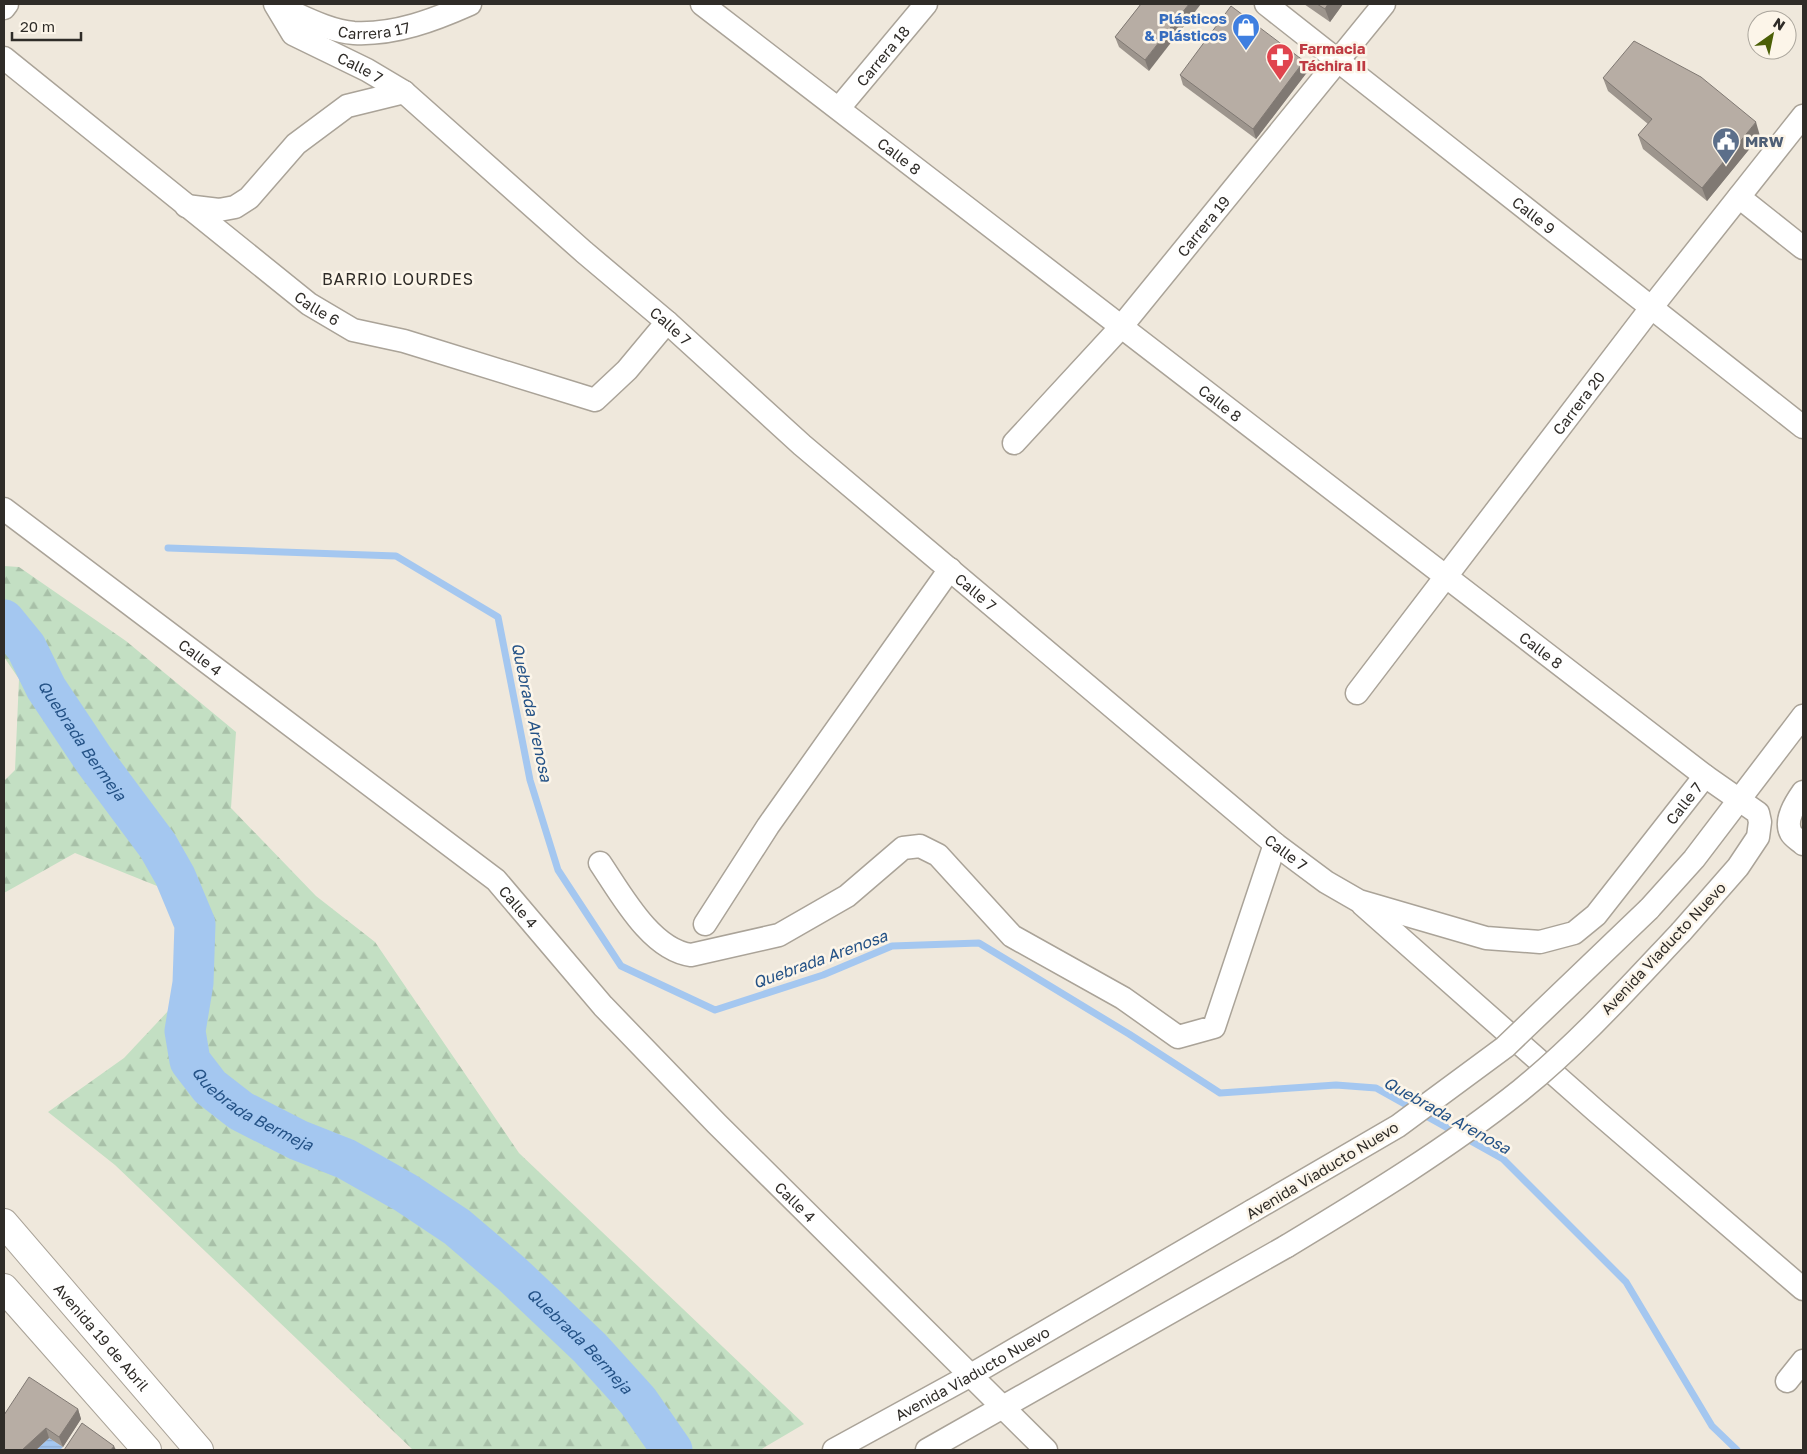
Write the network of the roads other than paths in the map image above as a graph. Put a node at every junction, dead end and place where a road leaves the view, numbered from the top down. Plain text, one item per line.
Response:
1 (7, 4) edge
2 (470, 4) edge
3 (702, 4) edge
4 (926, 4) edge
5 (1266, 4) edge
6 (1384, 4) edge
7 (276, 5) edge
8 (4, 8) edge
9 (4, 58) edge
10 (1338, 60) junction
11 (404, 92) junction
12 (840, 108) junction
13 (1803, 116) edge
14 (1739, 197) junction
15 (186, 206) junction
16 (1803, 248) edge
17 (1652, 308) junction
18 (668, 322) junction
19 (1121, 327) junction
20 (1803, 427) edge
21 (1014, 443) dead end
22 (4, 509) edge
23 (950, 569) junction
24 (1447, 576) junction
25 (1357, 693) dead end
26 (1803, 716) edge
27 (1704, 776) junction
28 (1799, 798) edge
29 (1739, 800) junction
30 (1758, 837) junction
31 (1797, 838) edge
32 (1275, 844) junction
33 (600, 863) dead end
34 (1359, 901) junction
35 (705, 924) dead end
36 (4, 1223) edge
37 (4, 1288) edge
38 (1803, 1289) edge
39 (1803, 1361) edge
40 (971, 1375) junction
41 (1787, 1381) dead end
42 (1004, 1407) junction
43 (147, 1450) edge
44 (199, 1450) edge
45 (834, 1450) edge
46 (927, 1450) edge
47 (1046, 1450) edge

1 - 8 street
2 - 7 street, Carrera 17
3 - 12 street, Calle 8
4 - 12 street, Carrera 18
5 - 10 street, Calle 9
6 - 10 street, Carrera 19
7 - 11 street, Calle 7
9 - 15 street, Calle 6
10 - 17 street, Calle 9
10 - 19 street, Carrera 19
11 - 15 street
11 - 18 street, Calle 7
12 - 19 street, Calle 8
13 - 14 street, Carrera 20
14 - 16 street
14 - 17 street, Carrera 20
15 - 18 street, Calle 6
17 - 20 street, Calle 9
17 - 24 street, Carrera 20
18 - 23 street, Calle 7
19 - 21 street, Carrera 19
19 - 24 street, Calle 8
22 - 40 street, Calle 4
23 - 32 street, Calle 7
23 - 35 street
24 - 25 street, Carrera 20
24 - 27 street, Calle 8
26 - 29 street, Avenida Viaducto Nuevo
27 - 29 street, Calle 8
27 - 34 street, Calle 7
28 - 31 street
29 - 30 street, Calle 8
29 - 40 street, Avenida Viaducto Nuevo, bridge
30 - 31 street
30 - 42 street, Avenida Viaducto Nuevo, bridge
32 - 33 street
32 - 34 street, Calle 7
34 - 38 street
36 - 44 street, Avenida 19 de Abril
37 - 43 street
39 - 41 street
40 - 42 street, Calle 4
40 - 45 street, Avenida Viaducto Nuevo
42 - 46 street, Avenida Viaducto Nuevo
42 - 47 street, Calle 4

